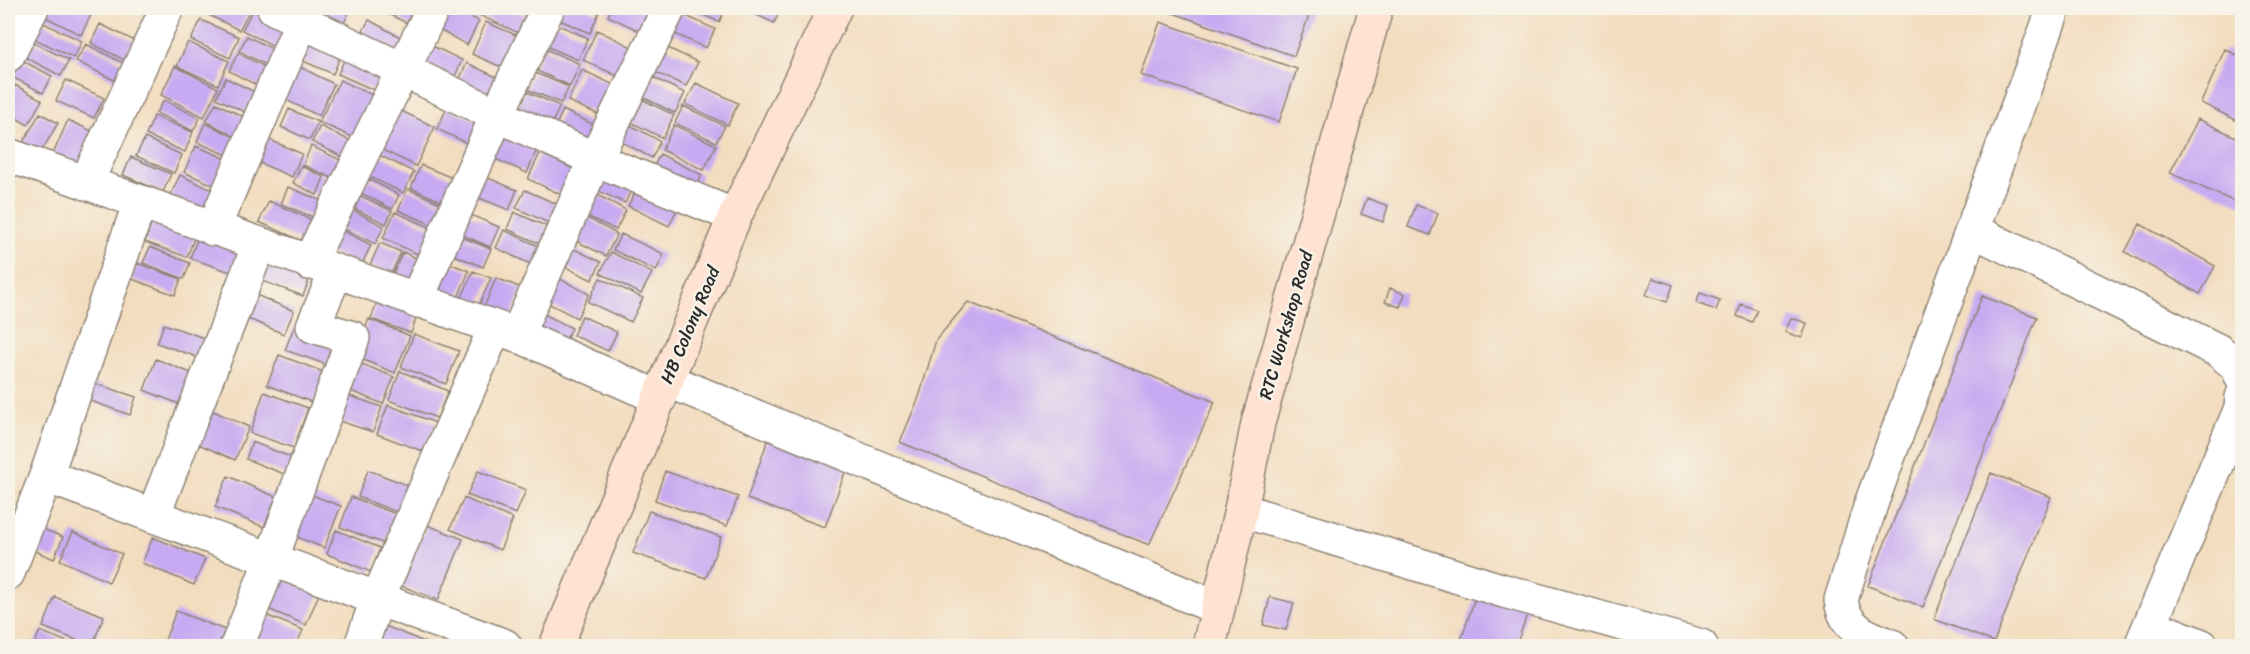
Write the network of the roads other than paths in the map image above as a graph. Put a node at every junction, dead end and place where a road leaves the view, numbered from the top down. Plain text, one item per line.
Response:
1 (32, 8) edge
2 (167, 8) edge
3 (433, 8) edge
4 (548, 8) edge
5 (669, 8) edge
6 (835, 8) edge
7 (1376, 8) edge
8 (2054, 8) edge
9 (301, 15) edge
10 (8, 55) edge
11 (404, 69) junction
12 (497, 115) junction
13 (8, 155) edge
14 (595, 159) junction
15 (86, 183) junction
16 (140, 202) junction
17 (735, 216) junction
18 (213, 229) junction
19 (1972, 230) junction
20 (259, 245) junction
21 (322, 267) junction
22 (416, 301) junction
23 (506, 332) junction
24 (2242, 378) edge
25 (664, 389) junction
26 (2242, 397) edge
27 (46, 476) junction
28 (1241, 510) junction
29 (153, 516) junction
30 (271, 560) junction
31 (8, 573) edge
32 (377, 600) junction
33 (1218, 608) junction
34 (2145, 636) edge
35 (237, 646) edge
36 (361, 646) edge
37 (505, 646) edge
38 (556, 646) edge
39 (1209, 646) edge
40 (1701, 646) edge
41 (1892, 646) edge
42 (2202, 646) edge

1 - 10 street
2 - 15 street
3 - 11 street
4 - 12 street
5 - 14 street
6 - 17 street, HB Colony Road
7 - 28 street, RTC Workshop Road
8 - 19 street
9 - 11 street
9 - 18 street
11 - 12 street
11 - 21 street
12 - 14 street
12 - 22 street
13 - 15 street
14 - 17 street
14 - 23 street
15 - 16 street
16 - 18 street
16 - 27 street
17 - 25 street, HB Colony Road
18 - 20 street
19 - 24 street
19 - 41 street
20 - 21 street
20 - 29 street
21 - 22 street
21 - 30 street
22 - 23 street
23 - 25 street
23 - 32 street
25 - 33 street
25 - 38 street, HB Colony Road
26 - 34 street
27 - 29 street
27 - 31 street
28 - 33 street, RTC Workshop Road
28 - 40 street
29 - 30 street
30 - 32 street
30 - 35 street
32 - 36 street
32 - 37 street
33 - 39 street, RTC Workshop Road
34 - 42 street

